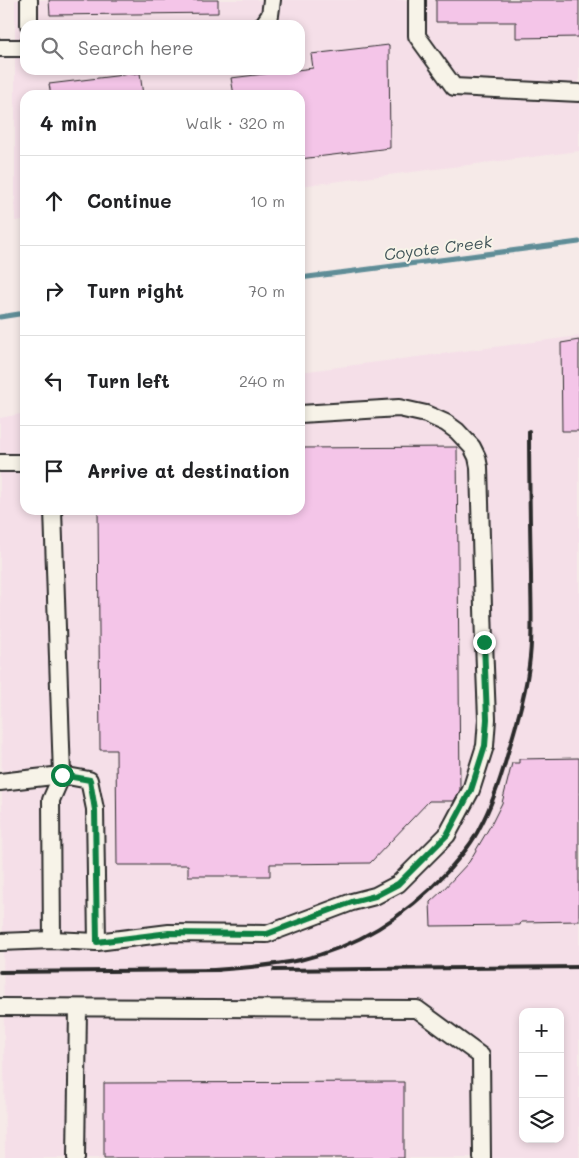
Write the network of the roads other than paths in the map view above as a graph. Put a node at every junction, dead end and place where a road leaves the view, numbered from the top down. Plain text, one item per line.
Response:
1 (29, 0) edge
2 (272, 0) edge
3 (417, 0) edge
4 (29, 20) edge
5 (266, 20) edge
6 (0, 48) edge
7 (20, 48) edge
8 (579, 93) edge
9 (305, 414) edge
10 (0, 463) edge
11 (20, 463) edge
12 (53, 515) edge
13 (62, 775) junction
14 (0, 782) edge
15 (52, 940) junction
16 (0, 942) edge
17 (97, 942) junction
18 (0, 1007) edge
19 (78, 1008) junction
20 (76, 1158) edge
21 (482, 1158) edge

1 - 4 street
2 - 5 street
3 - 8 street
6 - 7 street
9 - 17 street
10 - 11 street
12 - 13 street
13 - 14 street
13 - 15 street
13 - 17 street
15 - 16 street
15 - 17 street
18 - 19 street
19 - 20 street
19 - 21 street

